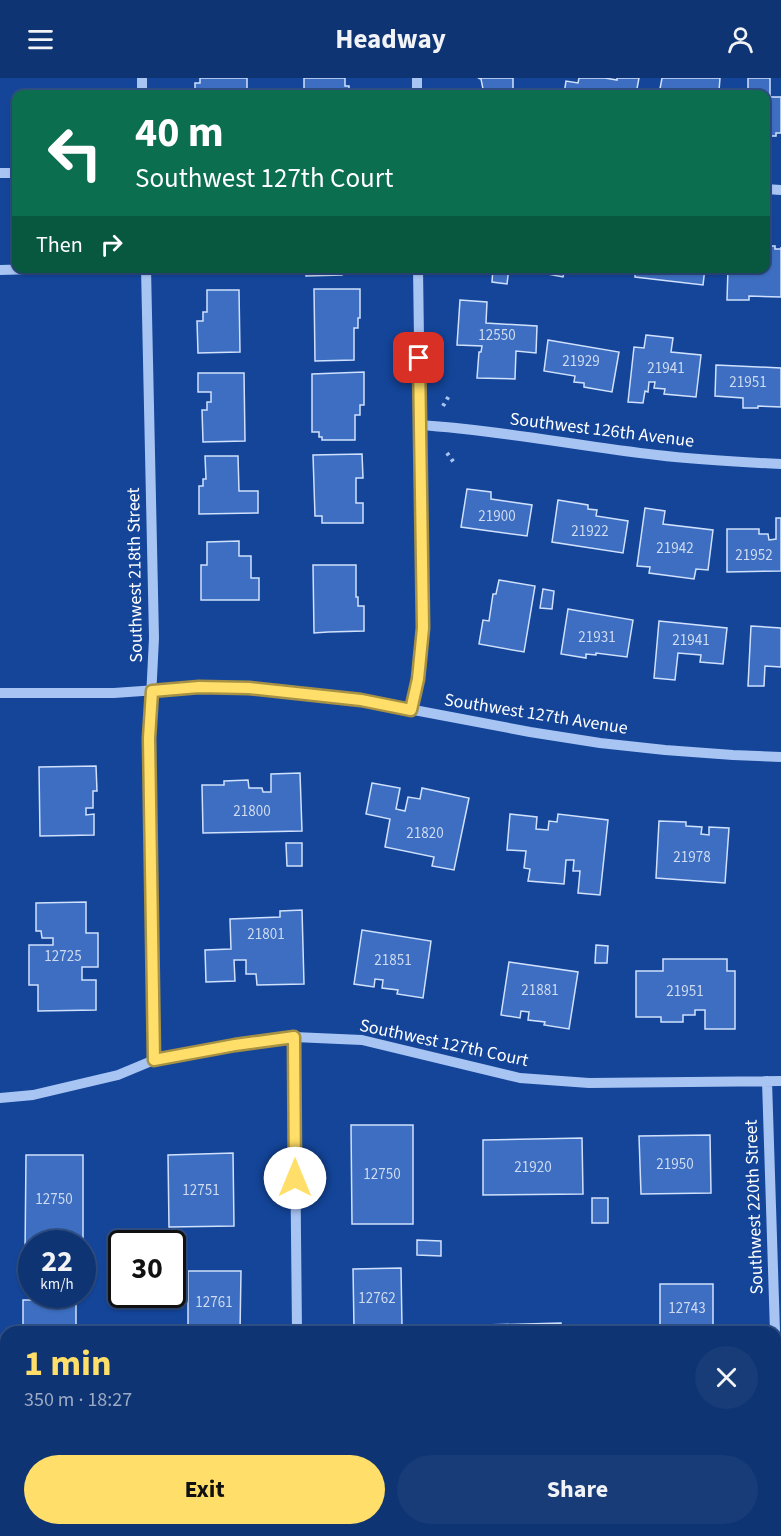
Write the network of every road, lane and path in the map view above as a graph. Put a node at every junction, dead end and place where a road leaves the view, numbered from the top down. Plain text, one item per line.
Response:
1 (146, 273) edge
2 (418, 273) edge
3 (450, 394) dead end
4 (443, 406) dead end
5 (419, 425) junction
6 (447, 453) dead end
7 (455, 464) dead end
8 (781, 464) edge
9 (152, 691) junction
10 (0, 693) edge
11 (411, 710) junction
12 (781, 757) edge
13 (294, 1037) junction
14 (154, 1060) junction
15 (767, 1081) junction
16 (781, 1081) edge
17 (0, 1098) edge
18 (297, 1326) edge
19 (775, 1326) edge

1 - 9 street, Southwest 218th Street
2 - 5 street
3 - 4 path
5 - 8 street, Southwest 126th Avenue
5 - 11 street
6 - 7 path
9 - 10 street, Southwest 127th Avenue
9 - 11 street, Southwest 127th Avenue
9 - 14 street, Southwest 218th Street
11 - 12 street, Southwest 127th Avenue
13 - 14 street, Southwest 127th Court
13 - 15 street, Southwest 127th Court
13 - 18 street
14 - 17 street, Southwest 127th Court
15 - 16 street, Southwest 127th Court
15 - 19 street, Southwest 220th Street

